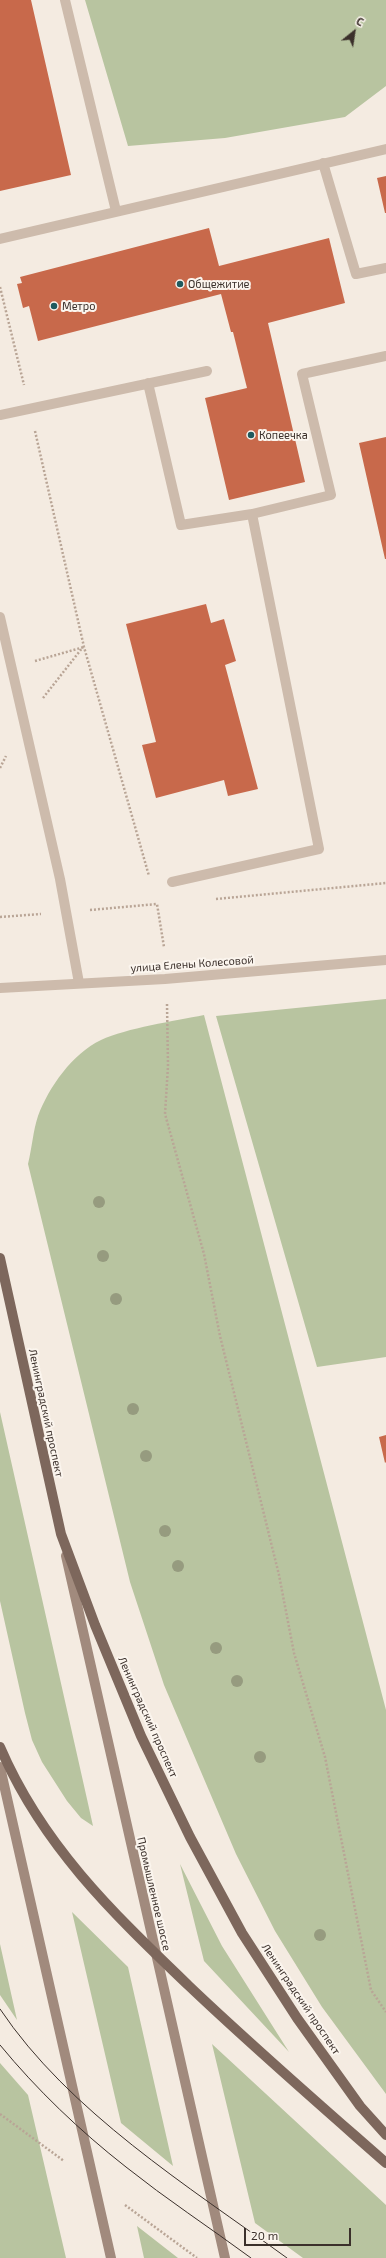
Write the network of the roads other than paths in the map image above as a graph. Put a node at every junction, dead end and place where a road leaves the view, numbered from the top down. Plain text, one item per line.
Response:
1 (65, 0) edge
2 (386, 149) edge
3 (323, 163) junction
4 (116, 211) junction
5 (0, 239) edge
6 (386, 268) edge
7 (386, 356) edge
8 (207, 371) dead end
9 (148, 383) junction
10 (0, 415) edge
11 (252, 514) junction
12 (0, 617) edge
13 (172, 882) dead end
14 (386, 960) edge
15 (79, 983) junction
16 (0, 988) edge
17 (0, 1258) edge
18 (61, 1534) junction
19 (0, 1747) edge
20 (0, 1767) edge
21 (155, 1954) junction
22 (386, 2135) edge
23 (386, 2163) edge
24 (111, 2258) edge
25 (226, 2258) edge

1 - 4 street
2 - 3 street
3 - 4 street
3 - 6 street
4 - 5 street
7 - 11 street
8 - 9 street
9 - 10 street
9 - 11 street
11 - 13 street
12 - 15 street
14 - 15 street, улица Елены Колесовой
15 - 16 street, улица Елены Колесовой
17 - 18 main road, Ленинградский проспект
18 - 21 main road, Промышленное шоссе
18 - 22 main road, Ленинградский проспект
19 - 21 main road
20 - 24 main road
21 - 23 main road
21 - 25 main road, Промышленное шоссе

